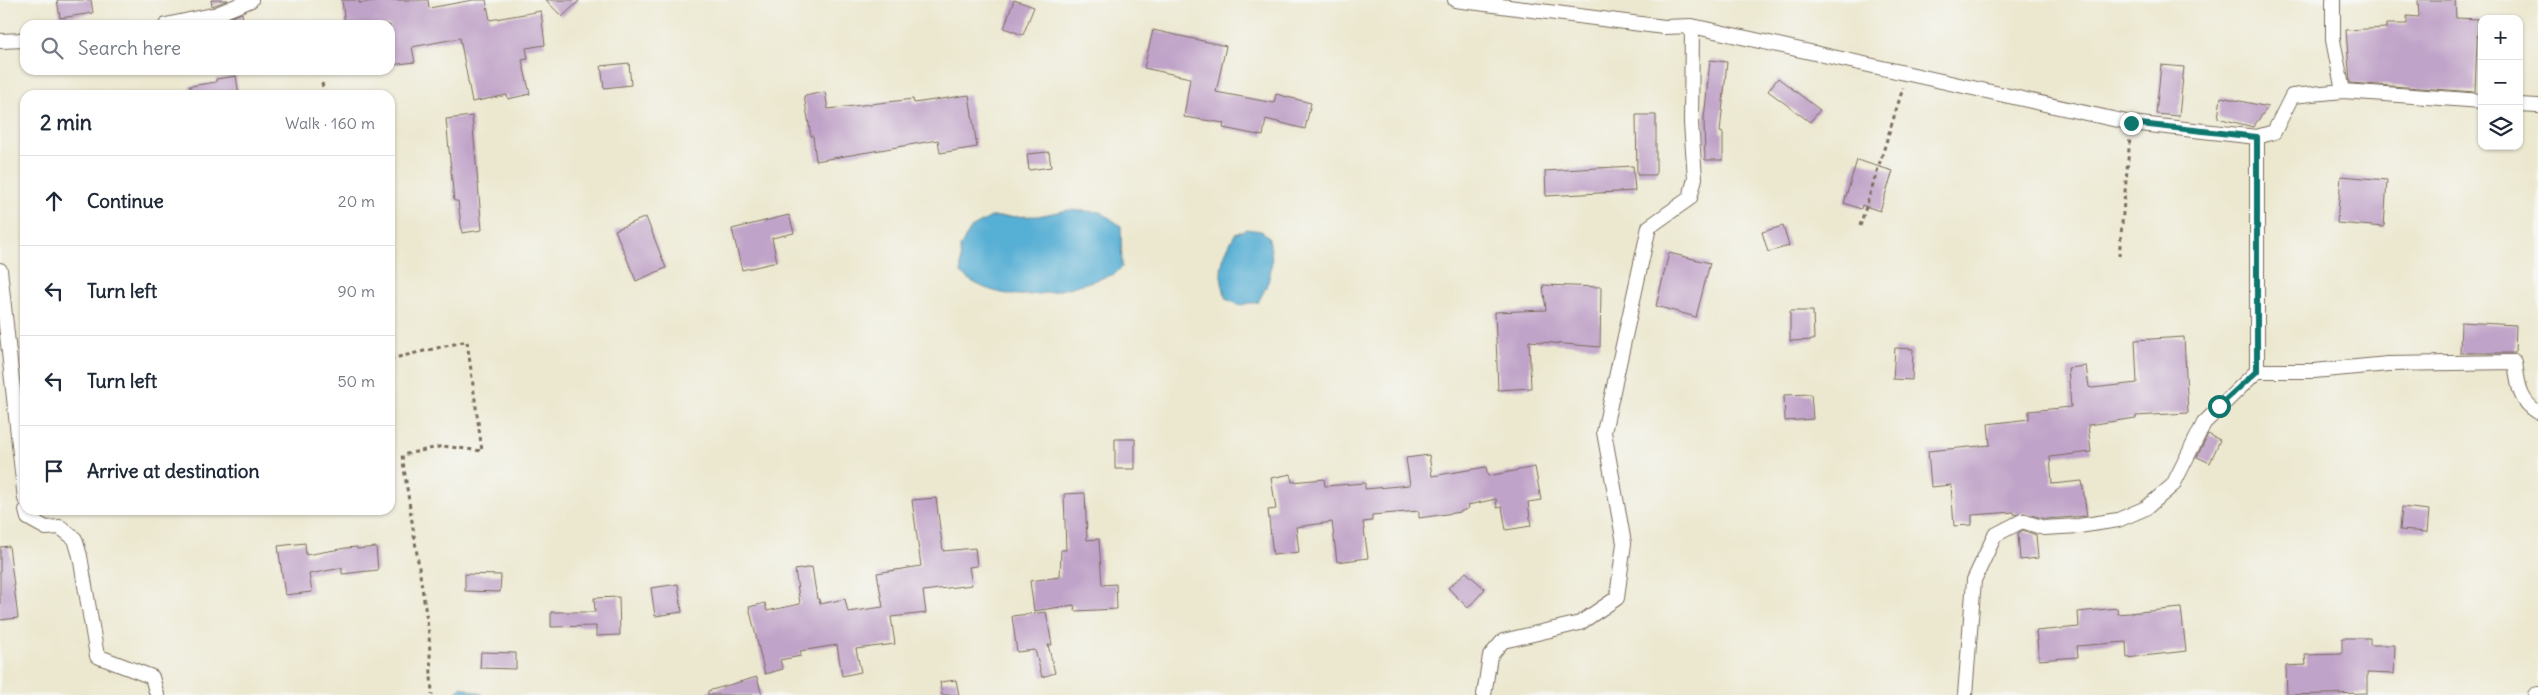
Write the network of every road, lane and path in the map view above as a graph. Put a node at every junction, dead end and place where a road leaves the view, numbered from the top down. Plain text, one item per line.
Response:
1 (251, 0) edge
2 (1454, 0) edge
3 (2333, 0) edge
4 (189, 20) edge
5 (1692, 26) junction
6 (20, 40) edge
7 (0, 41) edge
8 (1908, 73) junction
9 (322, 83) dead end
10 (323, 90) edge
11 (2343, 91) junction
12 (2478, 101) edge
13 (2523, 104) edge
14 (2538, 106) edge
15 (2131, 123) junction
16 (2257, 137) junction
17 (1860, 226) dead end
18 (2119, 256) dead end
19 (0, 270) edge
20 (395, 359) edge
21 (2257, 371) junction
22 (2538, 412) edge
23 (20, 453) edge
24 (27, 515) edge
25 (157, 695) edge
26 (432, 695) edge
27 (1484, 695) edge
28 (1965, 695) edge

1 - 4 street
2 - 5 street
3 - 11 street
5 - 8 street
5 - 27 street
6 - 7 street
8 - 15 street
8 - 17 path
9 - 10 path
11 - 12 street
11 - 16 street
13 - 14 street
15 - 16 street
15 - 18 path
16 - 21 street
19 - 23 street
20 - 26 path
21 - 22 street
21 - 28 street
24 - 25 street

